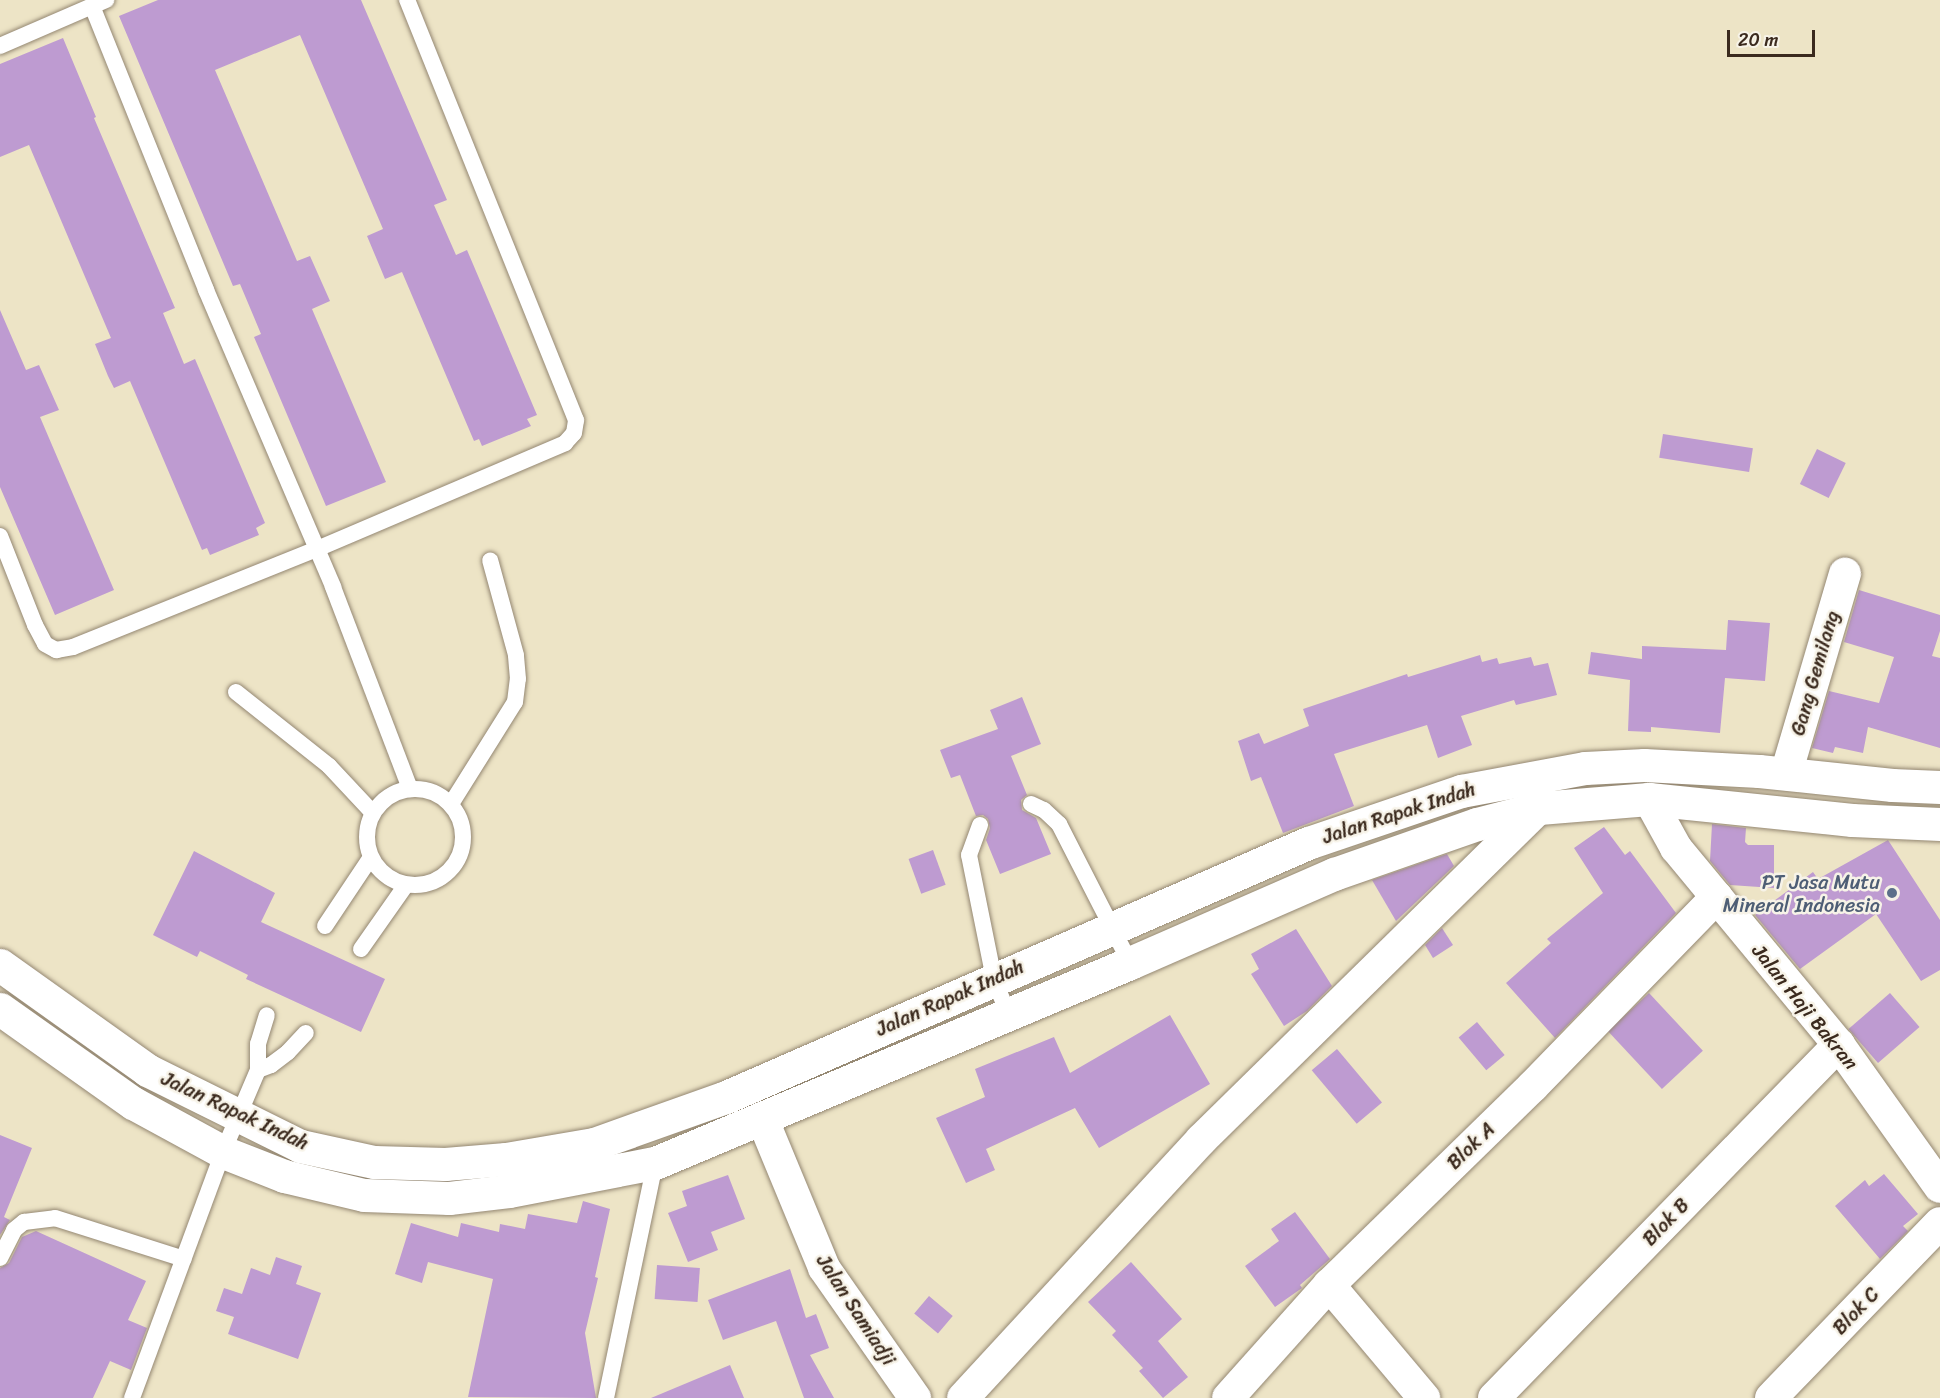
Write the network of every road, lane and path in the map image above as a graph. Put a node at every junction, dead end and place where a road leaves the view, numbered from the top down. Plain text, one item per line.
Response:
1 (406, 0) edge
2 (99, 3) edge
3 (0, 46) edge
4 (0, 536) edge
5 (317, 549) junction
6 (490, 560) dead end
7 (1845, 573) dead end
8 (236, 692) dead end
9 (1786, 774) junction
10 (1940, 787) edge
11 (410, 789) junction
12 (1649, 799) junction
13 (452, 804) junction
14 (1031, 804) dead end
15 (1539, 808) junction
16 (373, 813) junction
17 (980, 825) dead end
18 (1936, 829) edge
19 (371, 857) junction
20 (406, 885) junction
21 (1717, 897) junction
22 (325, 926) dead end
23 (1110, 928) junction
24 (361, 949) dead end
25 (1130, 963) junction
26 (0, 965) edge
27 (994, 979) junction
28 (0, 1009) edge
29 (1008, 1014) junction
30 (267, 1015) dead end
31 (306, 1033) dead end
32 (1839, 1045) junction
33 (258, 1070) junction
34 (237, 1116) junction
35 (762, 1118) junction
36 (223, 1152) junction
37 (655, 1163) junction
38 (1940, 1187) edge
39 (1940, 1223) edge
40 (0, 1258) edge
41 (184, 1259) junction
42 (1329, 1285) junction
43 (132, 1398) edge
44 (606, 1398) edge
45 (915, 1398) edge
46 (963, 1398) edge
47 (1228, 1398) edge
48 (1424, 1398) edge
49 (1494, 1398) edge
50 (1771, 1398) edge

1 - 5 lane
2 - 3 lane
2 - 5 lane
4 - 5 lane
5 - 11 lane
6 - 13 lane
7 - 9 street, Gang Gemilang
8 - 16 lane
9 - 10 main road, Jalan Rapak Indah
9 - 23 main road, Jalan Rapak Indah
11 - 13 lane
11 - 16 lane
12 - 15 main road, Jalan Rapak Indah
12 - 18 main road, Jalan Rapak Indah
12 - 21 street, Jalan Haji Bakran
13 - 20 lane
14 - 23 lane
15 - 25 main road, Jalan Rapak Indah
15 - 46 street
16 - 19 lane
17 - 27 lane
19 - 20 lane
19 - 22 lane
20 - 24 lane
21 - 32 street, Jalan Haji Bakran
21 - 42 street, Blok A
23 - 25 lane
23 - 27 main road, Jalan Rapak Indah
25 - 29 main road, Jalan Rapak Indah
26 - 34 main road, Jalan Rapak Indah
27 - 29 lane
27 - 34 main road, Jalan Rapak Indah
28 - 36 main road, Jalan Rapak Indah
29 - 35 main road, Jalan Rapak Indah
30 - 33 lane
31 - 33 lane
32 - 38 street, Jalan Haji Bakran
32 - 49 street, Blok B
33 - 34 lane
34 - 36 lane
35 - 37 main road, Jalan Rapak Indah
35 - 45 street, Jalan Samiadji
36 - 37 main road, Jalan Rapak Indah
36 - 41 lane
37 - 44 lane
39 - 50 street, Blok C
40 - 41 lane
41 - 43 lane
42 - 47 street, Blok A
42 - 48 street

